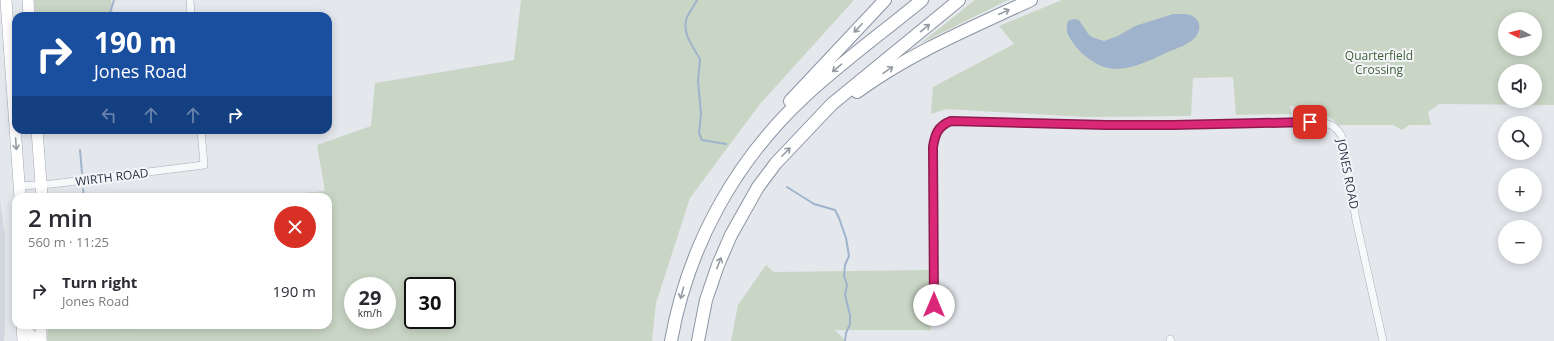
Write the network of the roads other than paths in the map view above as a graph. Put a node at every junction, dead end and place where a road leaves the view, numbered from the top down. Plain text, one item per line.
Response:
1 (6, 0) edge
2 (28, 0) edge
3 (190, 0) edge
4 (884, 0) edge
5 (922, 0) edge
6 (959, 0) edge
7 (1031, 0) edge
8 (29, 12) edge
9 (191, 12) edge
10 (12, 82) edge
11 (811, 127) junction
12 (16, 134) edge
13 (37, 134) edge
14 (201, 134) edge
15 (41, 185) junction
16 (20, 192) edge
17 (42, 193) edge
18 (723, 196) junction
19 (934, 305) dead end
20 (22, 329) edge
21 (27, 329) edge
22 (41, 329) edge
23 (23, 341) edge
24 (41, 341) edge
25 (671, 341) edge
26 (698, 341) edge
27 (1383, 341) edge

1 -> 10 main road
2 - 8 main road
3 - 9 street
4 -> 18 highway
5 -> 18 highway
11 -> 6 highway
11 -> 7 highway
26 -> 11 highway
12 -> 16 main road
13 - 15 main road
14 - 15 street, WIRTH ROAD
15 - 16 street, WIRTH ROAD
15 - 17 main road
18 -> 25 highway
19 - 27 street, JONES ROAD
20 - 23 main road
21 - 24 main road
22 - 24 main road

